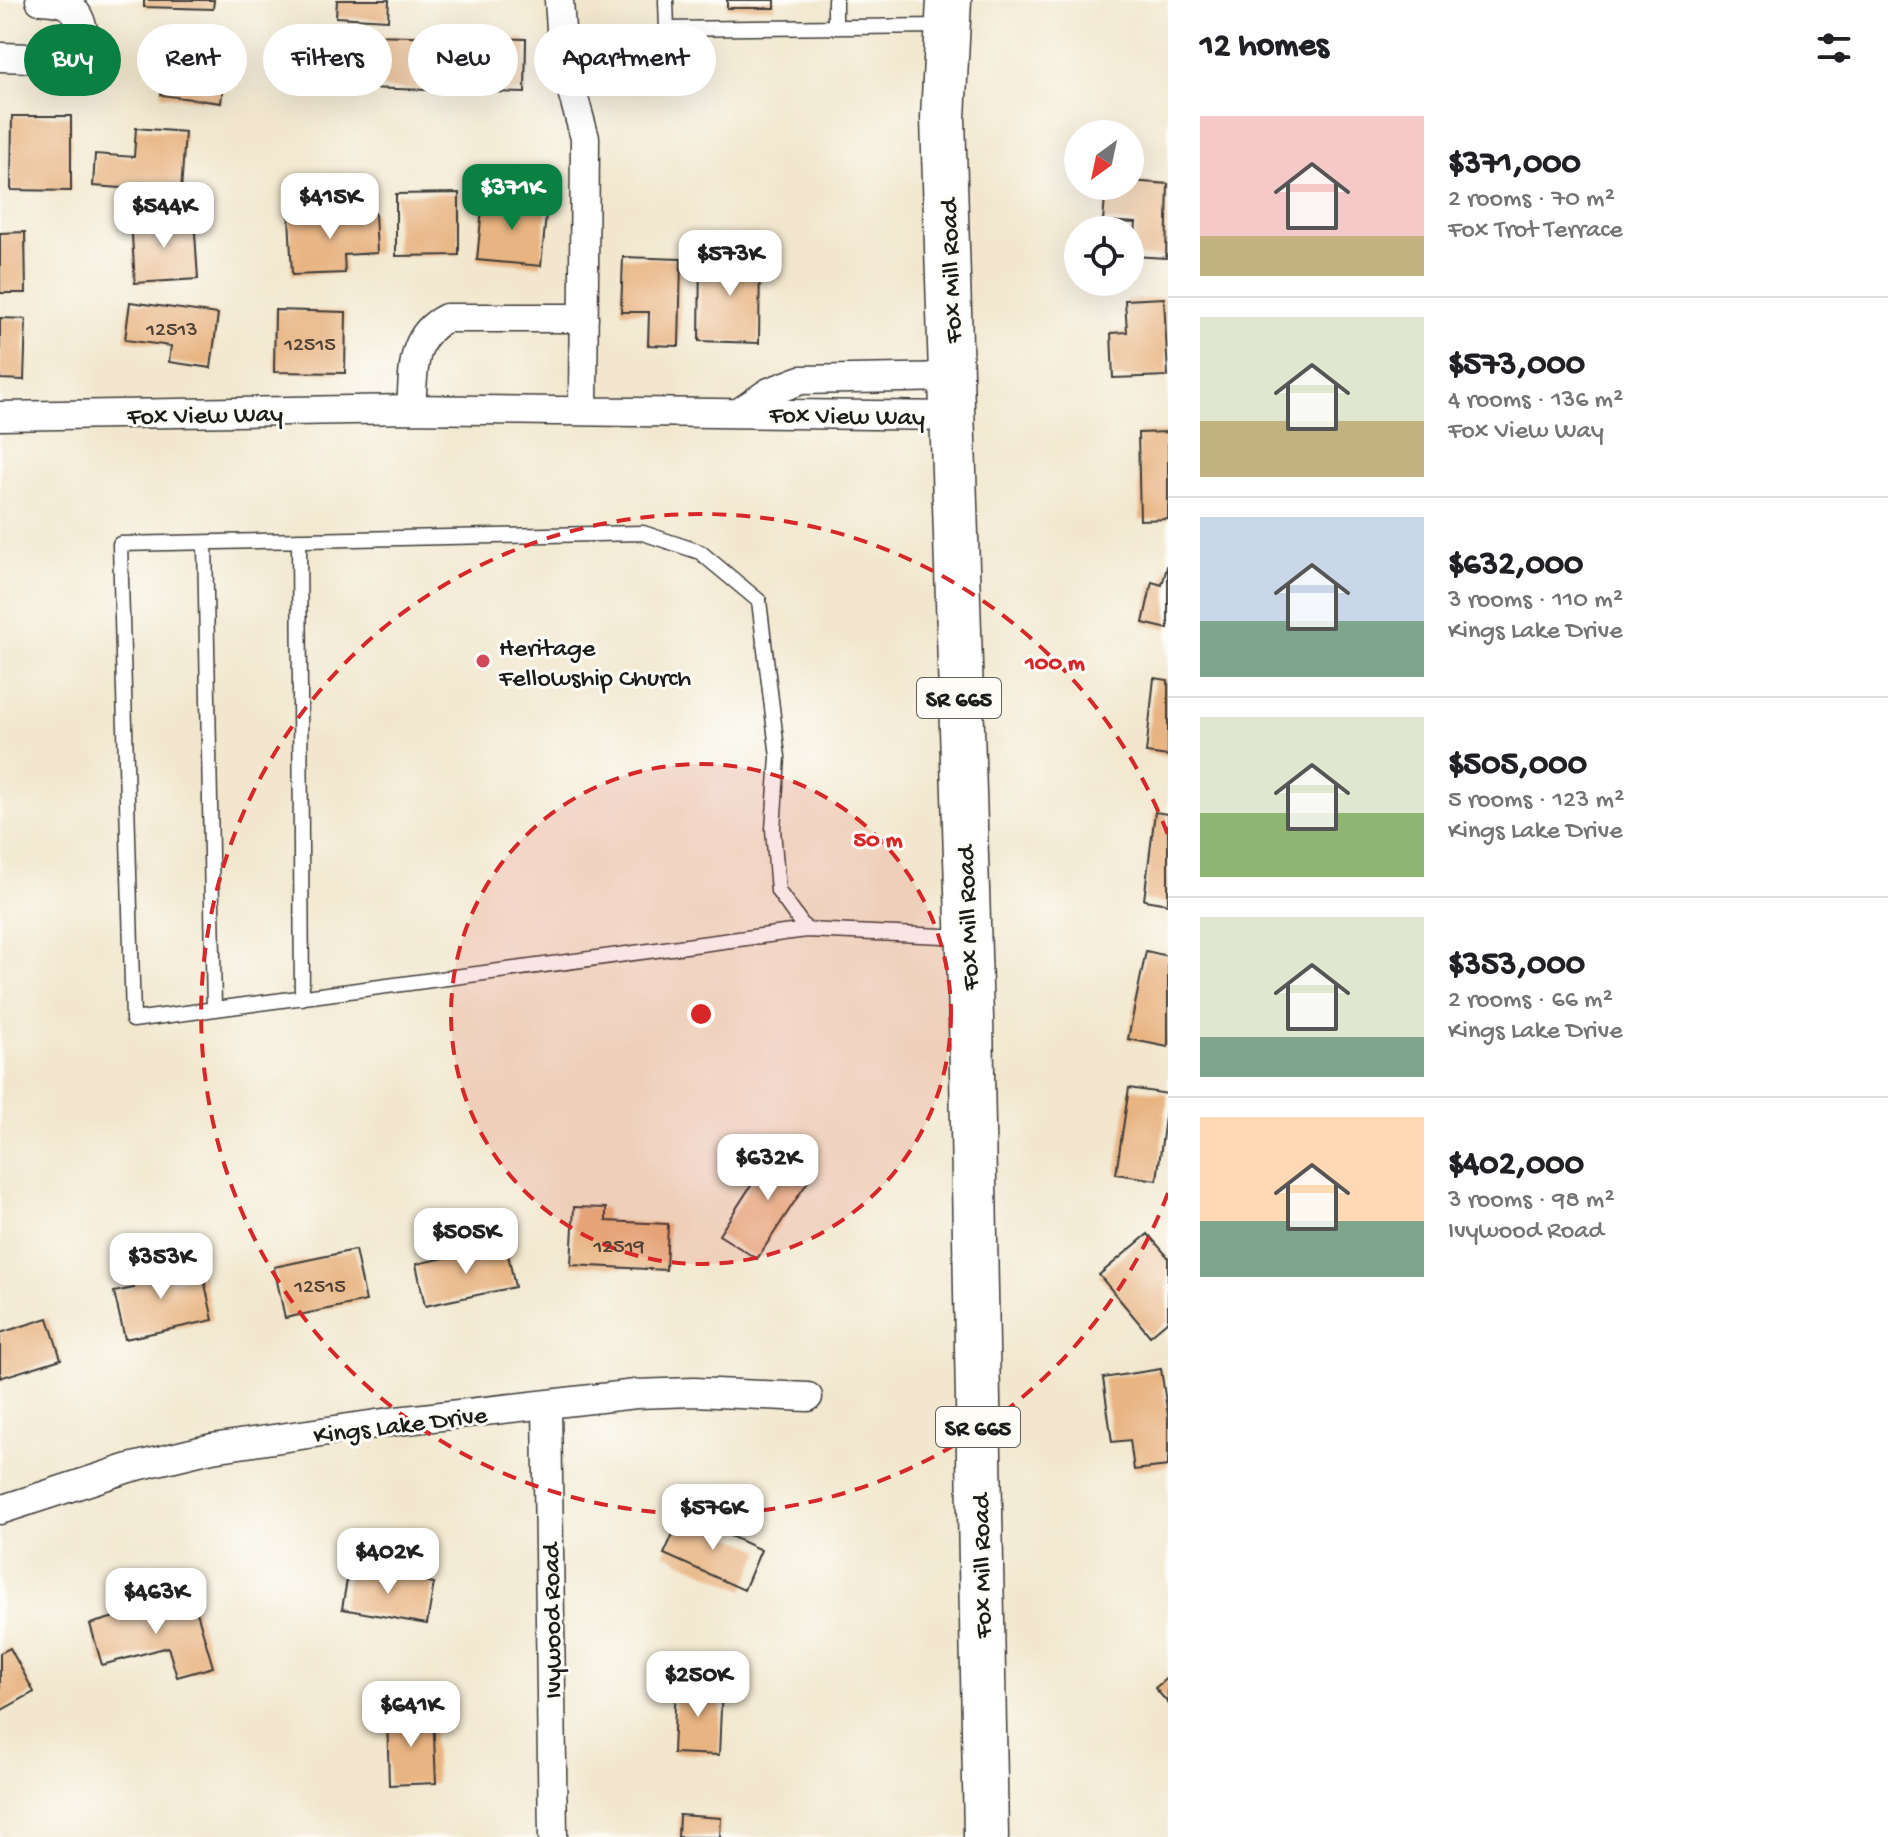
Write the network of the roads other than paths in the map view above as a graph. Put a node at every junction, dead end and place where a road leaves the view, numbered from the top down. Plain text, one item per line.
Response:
1 (40, 0) edge
2 (559, 0) edge
3 (666, 0) edge
4 (835, 0) edge
5 (951, 9) edge
6 (835, 27) junction
7 (0, 57) edge
8 (584, 318) junction
9 (953, 397) junction
10 (411, 409) junction
11 (583, 410) junction
12 (740, 412) junction
13 (0, 416) edge
14 (299, 540) junction
15 (205, 543) junction
16 (806, 930) junction
17 (966, 937) junction
18 (302, 998) junction
19 (214, 1009) junction
20 (808, 1397) dead end
21 (547, 1405) junction
22 (0, 1510) edge
23 (553, 1837) edge
24 (986, 1837) edge

1 - 7 street
2 - 8 street
3 - 6 lane
4 - 6 lane
5 - 6 lane
5 - 9 main road, Fox Mill Road / SR 665
8 - 10 street
8 - 11 street
9 - 12 street, Fox View Way
9 - 12 street, Fox View Way
9 - 17 main road, Fox Mill Road / SR 665
10 - 11 street, Fox View Way
10 - 13 street, Fox View Way
11 - 12 street, Fox View Way
14 - 15 lane
14 - 16 lane
14 - 18 lane
15 - 19 lane
15 - 19 lane
16 - 17 lane
16 - 18 lane
17 - 24 main road, Fox Mill Road / SR 665
18 - 19 lane
20 - 21 street, Kings Lake Drive
21 - 22 street, Kings Lake Drive
21 - 23 street, Ivywood Road

